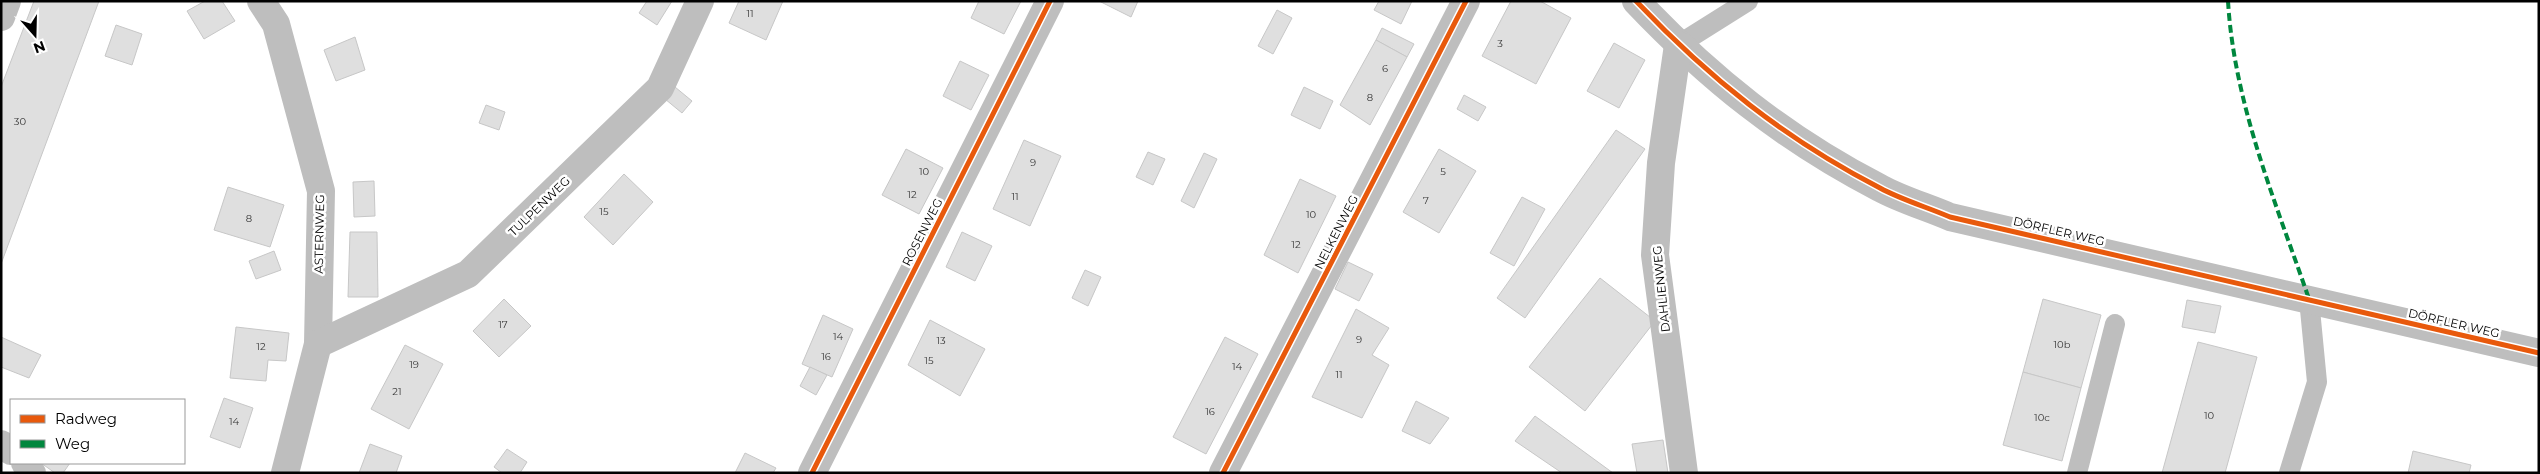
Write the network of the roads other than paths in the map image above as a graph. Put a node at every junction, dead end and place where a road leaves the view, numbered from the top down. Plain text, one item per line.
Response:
1 (7, 1) edge
2 (261, 1) edge
3 (700, 1) edge
4 (1050, 1) edge
5 (1466, 1) edge
6 (1636, 1) edge
7 (1748, 1) edge
8 (1, 16) edge
9 (1678, 45) junction
10 (2309, 299) junction
11 (2115, 324) dead end
12 (318, 344) junction
13 (2539, 353) edge
14 (285, 473) edge
15 (812, 473) edge
16 (1223, 473) edge
17 (1684, 473) edge
18 (2077, 473) edge
19 (2289, 473) edge

1 - 8 street
2 - 12 street, ASTERNWEG
3 - 12 street, TULPENWEG
4 - 15 street, ROSENWEG
5 - 16 street, NELKENWEG
6 - 9 street, DÖRFLER WEG
7 - 9 lane
9 - 10 street, DÖRFLER WEG
9 - 17 street, DAHLIENWEG
10 - 13 street, DÖRFLER WEG
10 - 19 lane
11 - 18 lane
12 - 14 street, ASTERNWEG

